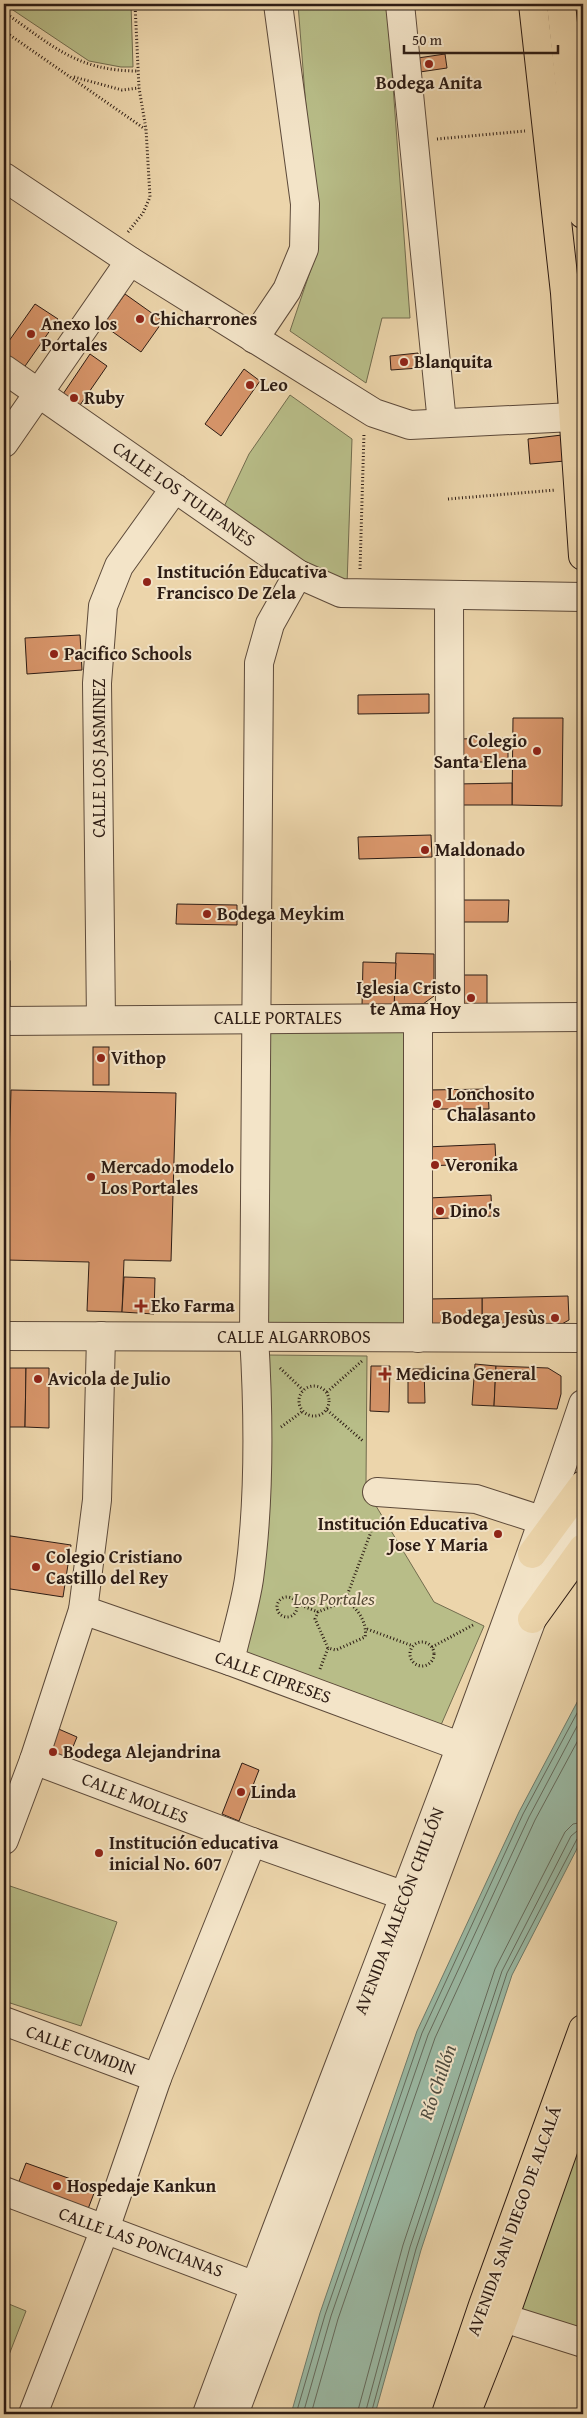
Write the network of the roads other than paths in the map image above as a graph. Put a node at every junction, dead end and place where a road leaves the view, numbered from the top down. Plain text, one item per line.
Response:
1 (278, 4) edge
2 (400, 4) edge
3 (533, 4) edge
4 (561, 4) edge
5 (4, 177) edge
6 (583, 214) edge
7 (122, 256) junction
8 (254, 339) junction
9 (4, 369) edge
10 (38, 392) junction
11 (573, 417) junction
12 (442, 423) junction
13 (4, 443) edge
14 (175, 488) junction
15 (583, 556) edge
16 (298, 574) junction
17 (449, 595) junction
18 (583, 597) edge
19 (450, 1017) junction
20 (583, 1017) edge
21 (257, 1018) junction
22 (418, 1018) junction
23 (100, 1020) junction
24 (4, 1021) edge
25 (4, 1336) edge
26 (102, 1336) junction
27 (254, 1336) junction
28 (418, 1338) junction
29 (583, 1338) edge
30 (583, 1404) edge
31 (583, 1485) edge
32 (377, 1492) dead end
33 (583, 1507) edge
34 (544, 1521) junction
35 (583, 1548) edge
36 (532, 1554) junction
37 (83, 1610) junction
38 (532, 1619) junction
39 (230, 1661) junction
40 (462, 1748) junction
41 (34, 1760) junction
42 (4, 1840) edge
43 (252, 1842) junction
44 (405, 1896) junction
45 (4, 2021) edge
46 (580, 2050) edge
47 (157, 2078) junction
48 (583, 2094) edge
49 (4, 2191) edge
50 (105, 2229) junction
51 (267, 2290) junction
52 (504, 2318) junction
53 (583, 2343) edge
54 (238, 2408) edge
55 (33, 2414) edge
56 (207, 2414) edge
57 (446, 2414) edge
58 (466, 2414) edge

1 - 8 street
2 - 12 street
3 - 11 main road
4 - 6 main road
5 - 7 street
7 - 8 street
7 - 10 street
8 - 12 street
9 - 10 street, CALLE LOS TULIPANES
10 - 13 street
10 - 14 street, CALLE LOS TULIPANES
11 - 12 street
11 - 15 main road
14 - 16 street, CALLE LOS TULIPANES
14 - 23 street, CALLE LOS JASMINEZ
16 - 17 street, CALLE LOS TULIPANES
16 - 21 street
17 - 18 street, CALLE LOS TULIPANES
17 - 19 street
19 - 20 street, CALLE PORTALES
19 - 22 street, CALLE PORTALES
21 - 22 street, CALLE PORTALES
21 - 23 street, CALLE PORTALES
21 - 27 street
22 - 28 street
23 - 24 street, CALLE PORTALES
25 - 26 street, CALLE ALGARROBOS
26 - 27 street, CALLE ALGARROBOS
26 - 37 street
27 - 28 street, CALLE ALGARROBOS
27 - 39 street
28 - 29 street, CALLE ALGARROBOS
30 - 34 street, AVENIDA MALECÓN CHILLÓN
31 - 36 main road
32 - 34 street
33 - 38 street, AVENIDA MALECÓN CHILLÓN
34 - 36 street, AVENIDA MALECÓN CHILLÓN
35 - 38 main road
36 - 40 street, AVENIDA MALECÓN CHILLÓN
37 - 39 street, CALLE CIPRESES
37 - 41 street
38 - 51 street, AVENIDA MALECÓN CHILLÓN
39 - 40 street, CALLE CIPRESES
40 - 44 street, AVENIDA MALECÓN CHILLÓN
41 - 42 street
41 - 43 street, CALLE MOLLES
43 - 44 street, CALLE MOLLES
43 - 47 street
44 - 51 street, AVENIDA MALECÓN CHILLÓN
45 - 47 street, CALLE CUMDIN
46 - 57 main road, AVENIDA SAN DIEGO DE ALCALÁ
47 - 50 street
48 - 52 main road, AVENIDA SAN DIEGO DE ALCALÁ
49 - 50 street, CALLE LAS PONCIANAS
50 - 51 street, CALLE LAS PONCIANAS
50 - 55 street
51 - 54 street, AVENIDA MALECÓN CHILLÓN
51 - 56 street, AVENIDA MALECÓN CHILLÓN
52 - 53 street
52 - 58 main road, AVENIDA SAN DIEGO DE ALCALÁ

